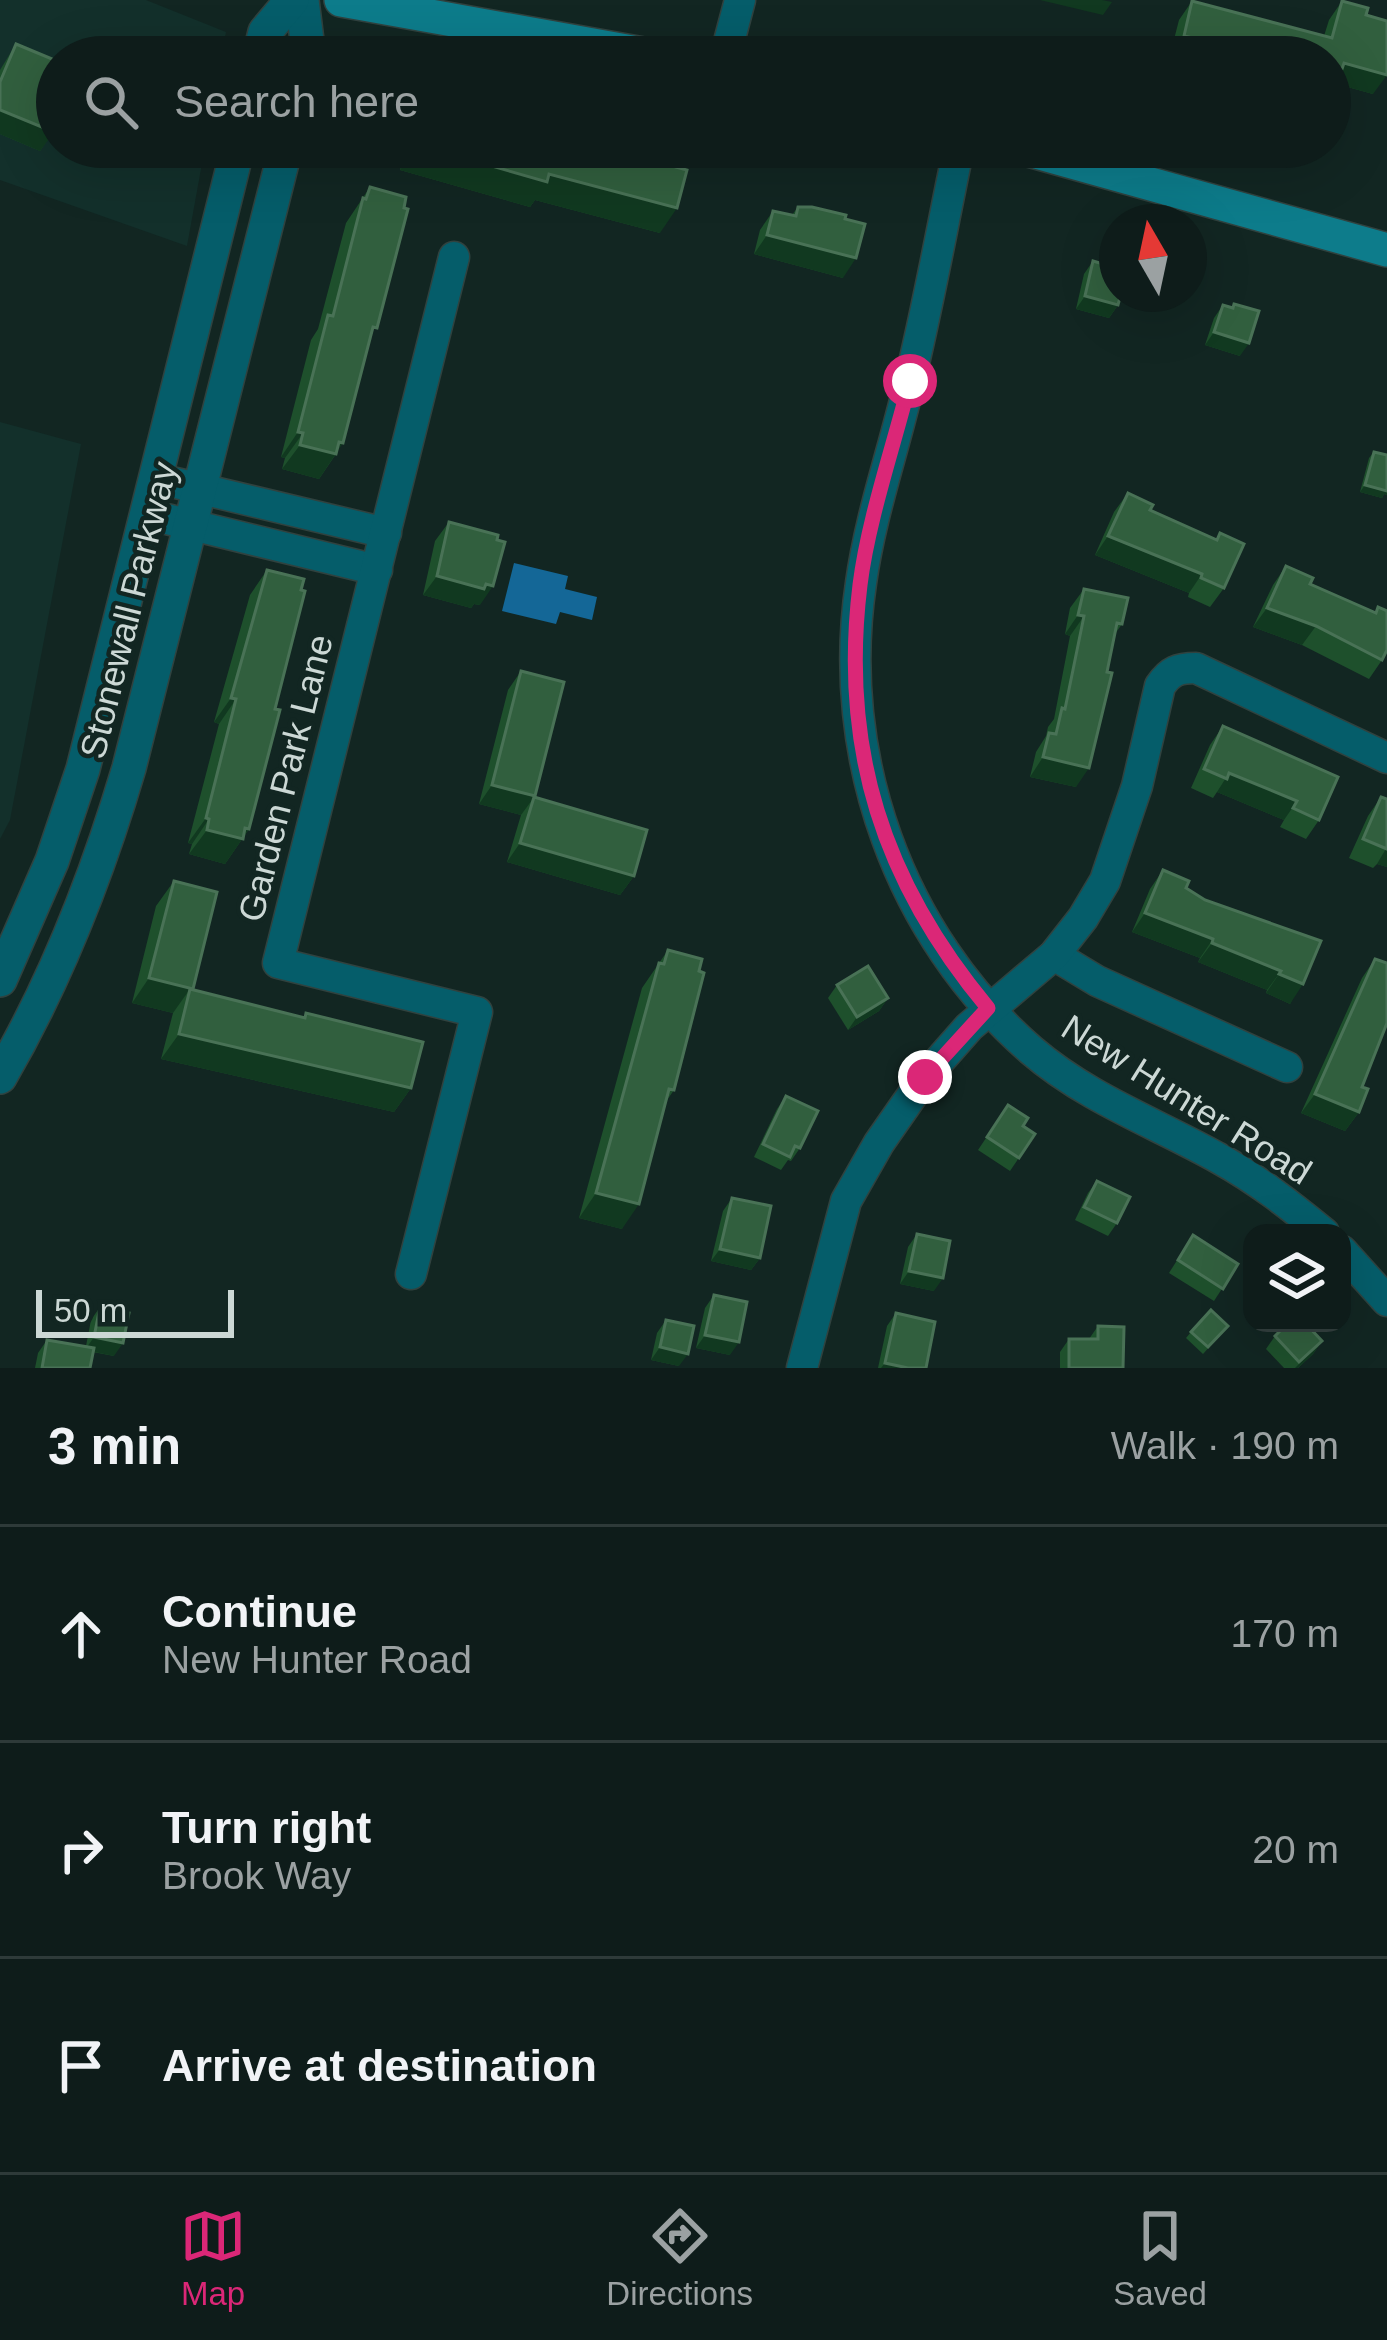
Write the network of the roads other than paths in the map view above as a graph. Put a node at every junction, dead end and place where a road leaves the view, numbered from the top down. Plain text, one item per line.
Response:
1 (292, 0) edge
2 (302, 0) edge
3 (341, 0) edge
4 (740, 0) edge
5 (264, 36) edge
6 (306, 36) edge
7 (542, 36) edge
8 (731, 36) edge
9 (233, 168) edge
10 (281, 168) edge
11 (955, 168) edge
12 (1093, 168) edge
13 (1387, 250) edge
14 (454, 257) dead end
15 (155, 478) junction
16 (199, 490) junction
17 (146, 514) junction
18 (190, 524) junction
19 (386, 533) junction
20 (376, 570) junction
21 (1387, 758) edge
22 (1054, 955) junction
23 (0, 980) edge
24 (988, 1008) junction
25 (1287, 1067) dead end
26 (0, 1077) edge
27 (1313, 1224) edge
28 (1351, 1261) edge
29 (411, 1274) dead end
30 (1387, 1301) edge
31 (802, 1368) edge

1 - 5 street
2 - 6 street
3 - 7 main road
4 - 8 street
9 - 15 street, Stonewall Parkway
10 - 16 street, Stonewall Parkway
11 - 24 street, New Hunter Road
12 - 13 main road
14 - 19 street, Garden Park Lane
15 - 16 street
15 - 17 street, Stonewall Parkway
16 - 18 street, Stonewall Parkway
16 - 19 street
17 - 18 street
17 - 23 street, Stonewall Parkway
18 - 20 street
18 - 26 street, Stonewall Parkway
19 - 20 street, Garden Park Lane
20 - 29 street, Garden Park Lane
21 - 22 street
22 - 24 street
22 - 25 street
24 - 27 street, New Hunter Road
24 - 31 street
28 - 30 street

